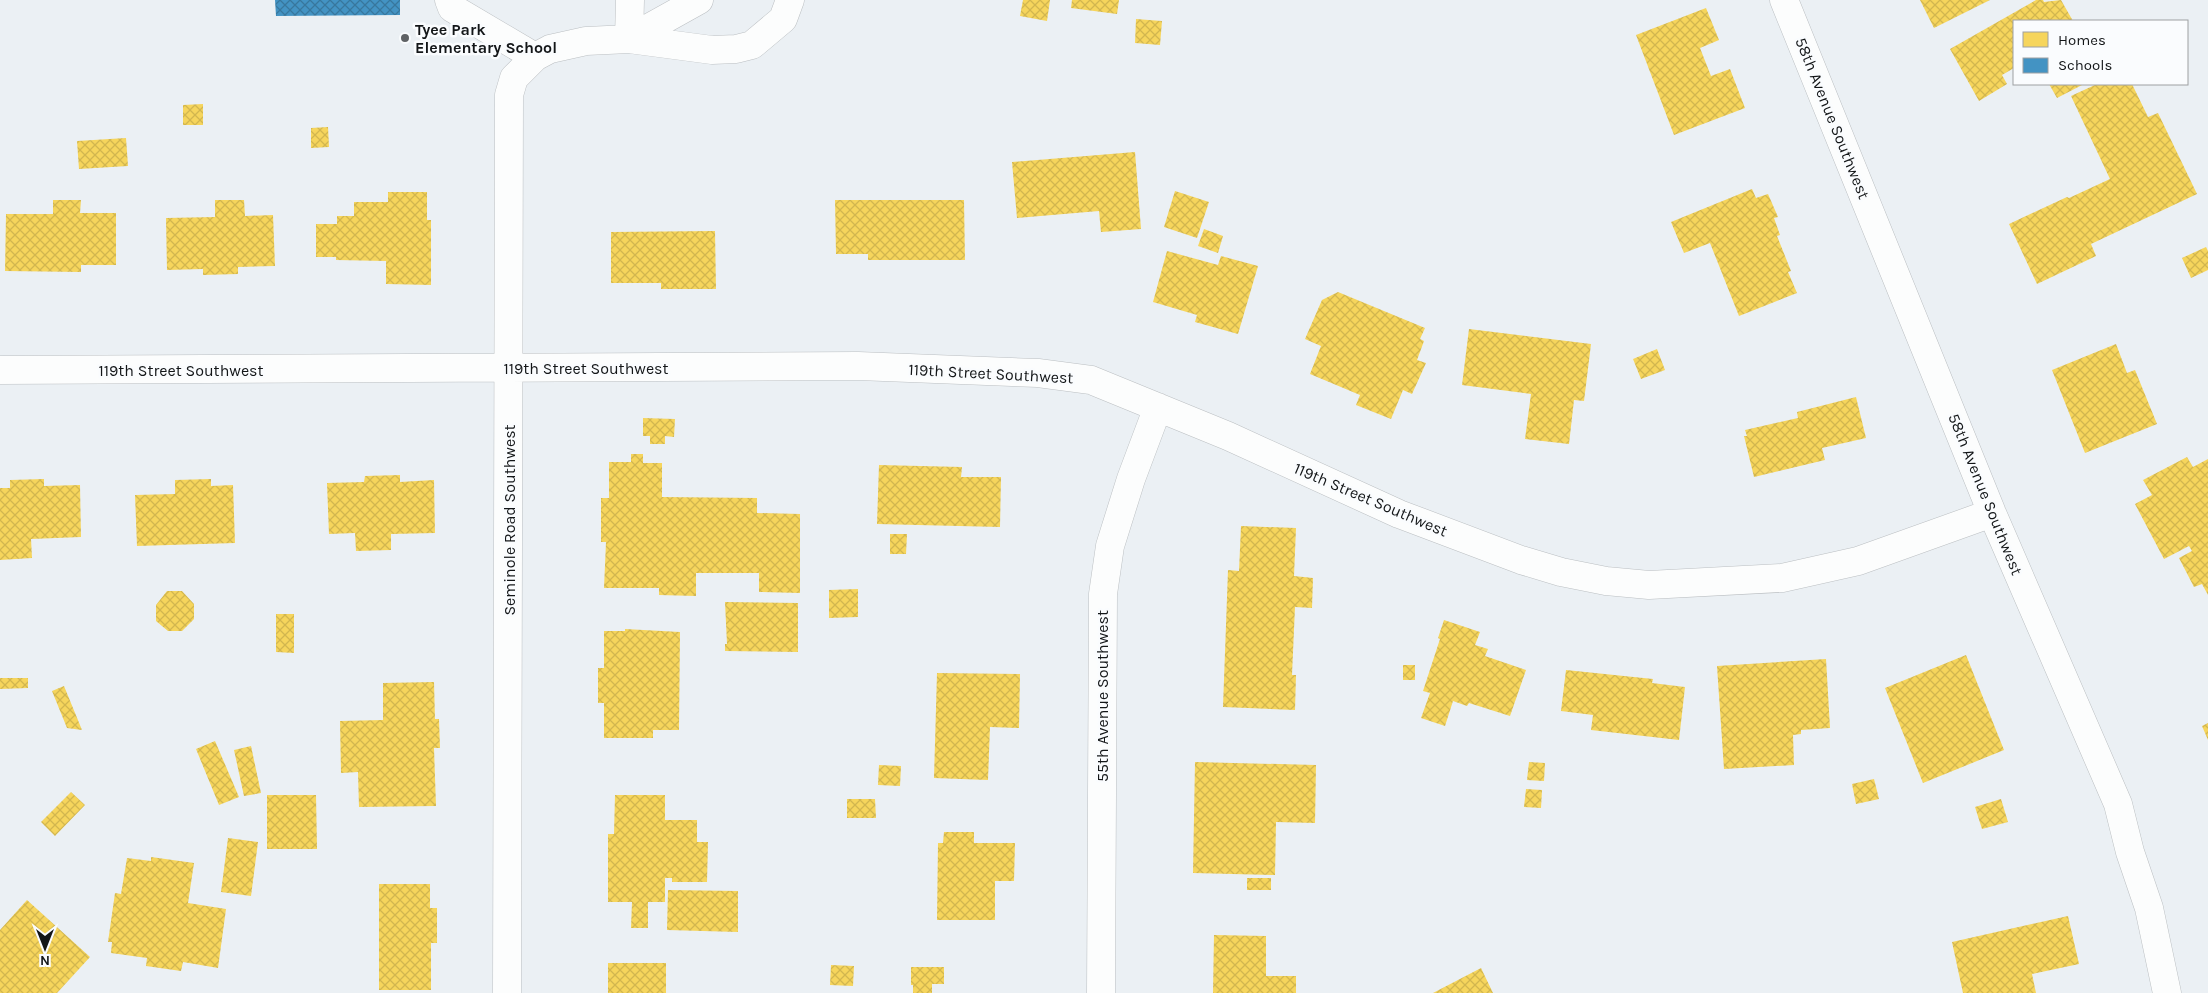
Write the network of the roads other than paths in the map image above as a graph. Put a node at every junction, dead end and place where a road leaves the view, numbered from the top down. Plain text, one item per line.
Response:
1 (448, 0) edge
2 (630, 0) edge
3 (698, 0) edge
4 (790, 0) edge
5 (1784, 0) edge
6 (629, 39) junction
7 (535, 57) junction
8 (510, 369) junction
9 (0, 370) edge
10 (1158, 407) junction
11 (1992, 513) junction
12 (507, 993) edge
13 (1101, 993) edge
14 (2167, 993) edge

1 - 7 street
2 - 6 street
3 - 6 street
4 - 6 street
5 - 11 street, 58th Avenue Southwest
6 - 7 street
7 - 8 street, Seminole Road Southwest
8 - 9 street, 119th Street Southwest
8 - 10 street, 119th Street Southwest
8 - 12 street, Seminole Road Southwest
10 - 11 street, 119th Street Southwest
10 - 13 street, 55th Avenue Southwest
11 - 14 street, 58th Avenue Southwest

